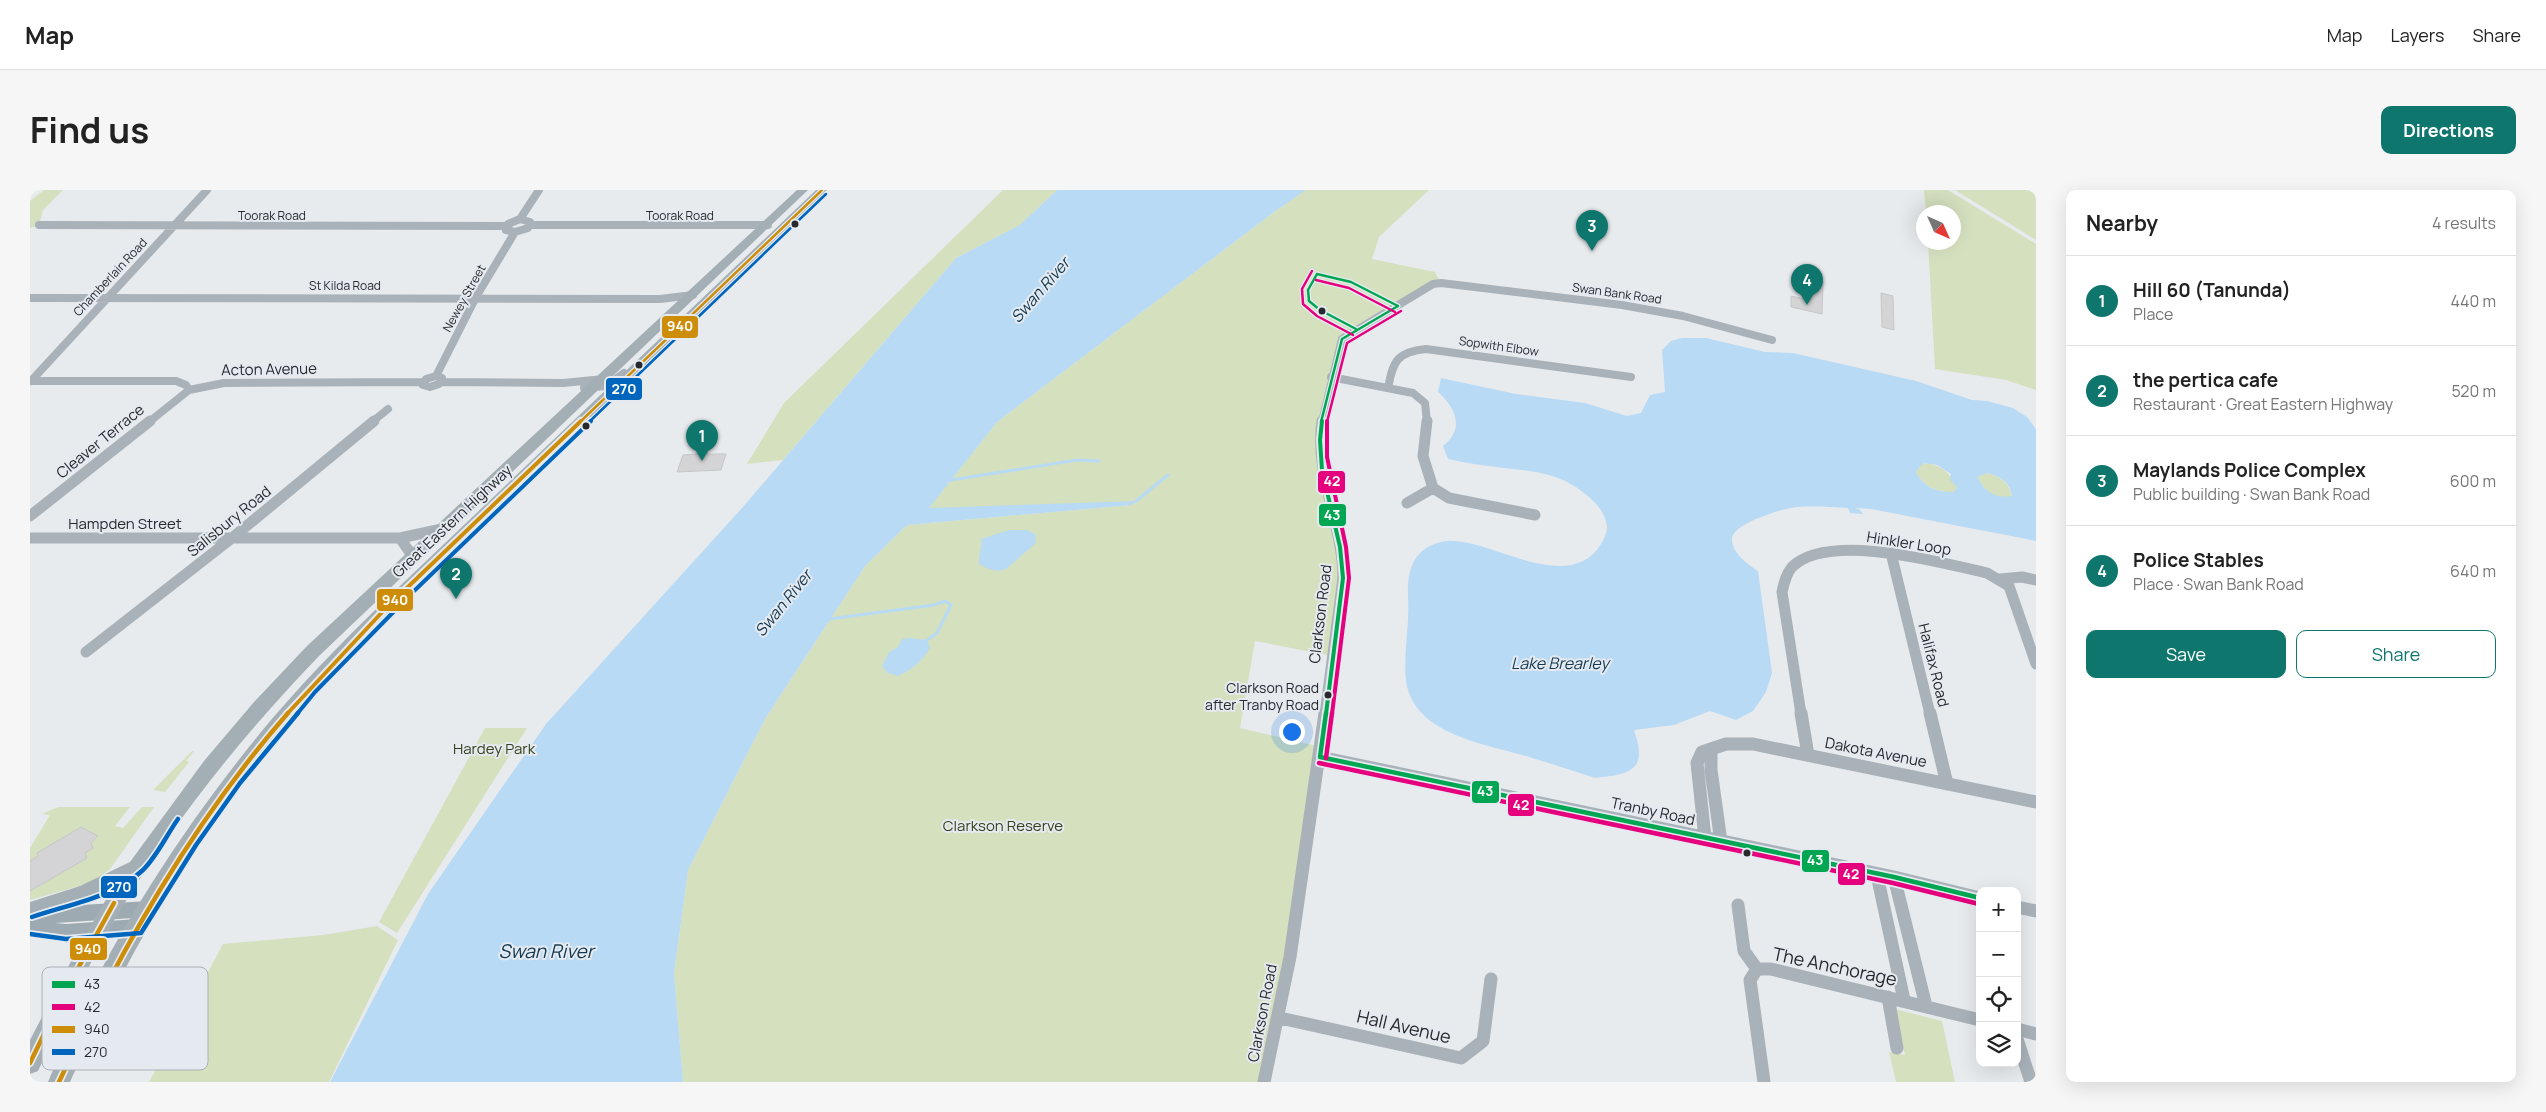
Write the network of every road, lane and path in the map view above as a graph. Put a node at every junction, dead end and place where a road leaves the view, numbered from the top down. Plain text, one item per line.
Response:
1 (207, 190) edge
2 (539, 190) edge
3 (803, 190) edge
4 (822, 190) edge
5 (520, 219) junction
6 (39, 225) dead end
7 (530, 225) junction
8 (768, 225) junction
9 (174, 226) junction
10 (505, 226) junction
11 (740, 226) junction
12 (515, 232) junction
13 (755, 237) junction
14 (1456, 284) joint
15 (693, 295) junction
16 (476, 297) junction
17 (30, 298) edge
18 (107, 298) junction
19 (660, 298) junction
20 (678, 309) junction
21 (1772, 340) dead end
22 (643, 363) junction
23 (1331, 377) junction
24 (1631, 377) dead end
25 (604, 378) junction
26 (439, 379) junction
27 (30, 382) edge
28 (563, 383) junction
29 (1388, 388) junction
30 (592, 389) junction
31 (186, 392) junction
32 (388, 409) dead end
33 (1433, 488) junction
34 (1406, 503) dead end
35 (1535, 515) dead end
36 (30, 516) edge
37 (443, 529) junction
38 (30, 538) edge
39 (232, 538) junction
40 (400, 538) junction
41 (1891, 553) junction
42 (413, 557) junction
43 (2000, 578) junction
44 (2036, 580) edge
45 (86, 652) dead end
46 (2036, 664) edge
47 (1711, 750) junction
48 (1808, 755) junction
49 (1320, 757) junction
50 (1947, 784) junction
51 (2036, 802) edge
52 (1705, 838) junction
53 (1721, 842) junction
54 (137, 867) junction
55 (1877, 875) junction
56 (1894, 877) junction
57 (1976, 897) edge
58 (1738, 905) dead end
59 (2021, 908) edge
60 (149, 909) junction
61 (30, 911) edge
62 (2036, 911) edge
63 (110, 912) junction
64 (30, 916) edge
65 (30, 928) edge
66 (137, 928) junction
67 (99, 931) junction
68 (79, 967) edge
69 (116, 967) edge
70 (1757, 970) junction
71 (1491, 979) dead end
72 (1888, 996) junction
73 (1904, 1000) junction
74 (1926, 1006) junction
75 (1280, 1018) junction
76 (1976, 1019) edge
77 (2021, 1030) edge
78 (2036, 1034) edge
79 (42, 1038) edge
80 (1897, 1048) dead end
81 (2021, 1051) edge
82 (30, 1063) edge
83 (64, 1070) edge
84 (59, 1082) edge
85 (1264, 1082) edge
86 (1764, 1082) edge
87 (2031, 1082) edge

1 - 9 street, Chamberlain Road
2 - 5 street
3 - 8 highway, Great Eastern Highway
4 - 22 highway, Great Eastern Highway
5 - 7 street
5 - 10 street
6 - 9 street, Toorak Road
7 - 11 street, Toorak Road
7 - 12 street
8 - 11 street, Toorak Road
8 - 13 highway, Great Eastern Highway
9 - 10 street, Toorak Road
9 - 18 street, Chamberlain Road
10 - 12 street
11 - 13 street
12 - 16 street, Newey Street
13 - 15 highway, Great Eastern Highway
14 - 21 street, Swan Bank Road
14 - 23 street, Clarkson Road
15 - 19 street, St Kilda Road
15 - 20 highway, Great Eastern Highway
16 - 18 street, St Kilda Road
16 - 19 street, St Kilda Road
16 - 26 street, Newey Street
17 - 18 street, St Kilda Road
18 - 27 street, Chamberlain Road
19 - 20 street
20 - 25 highway, Great Eastern Highway
22 - 30 street
22 - 60 highway, Great Eastern Highway
23 - 29 street
23 - 49 street, Clarkson Road
24 - 29 street, Sopwith Elbow
25 - 28 street
25 - 30 highway, Great Eastern Highway
26 - 28 street
26 - 31 street, Acton Avenue
27 - 31 street
28 - 30 street
29 - 33 street
30 - 37 highway, Great Eastern Highway
31 - 36 street, Cleaver Terrace
32 - 39 street, Salisbury Road
33 - 34 street
33 - 35 street
37 - 40 street, Hampden Street
37 - 42 highway, Great Eastern Highway
38 - 39 street, Hampden Street
39 - 40 street, Hampden Street
39 - 45 street, Salisbury Road
40 - 42 street
41 - 43 street, Hinkler Loop
41 - 48 street, Hinkler Loop
41 - 50 street, Halifax Road
42 - 54 highway, Great Eastern Highway
43 - 44 street, Hinkler Loop
43 - 46 street
47 - 48 street, Dakota Avenue
47 - 52 street, Dakota Avenue
47 - 53 street
48 - 50 street, Dakota Avenue
49 - 52 street, Tranby Road
49 - 75 street, Clarkson Road
50 - 51 street, Dakota Avenue
52 - 53 street, Tranby Road
53 - 55 street, Tranby Road
54 - 61 highway
54 - 63 highway, Great Eastern Highway
55 - 56 street, Tranby Road
55 - 73 street, The Anchorage
56 - 57 street, Tranby Road
56 - 74 street, The Anchorage
58 - 70 street, The Anchorage
59 - 62 street
60 - 63 main road
60 - 66 highway, Great Eastern Highway
63 - 64 main road
63 - 67 highway, Great Eastern Highway
65 - 67 main road
66 - 67 main road
66 - 69 highway, Great Eastern Highway
67 - 68 highway, Great Eastern Highway
70 - 72 street, The Anchorage
70 - 86 street, The Anchorage
71 - 75 street, Hall Avenue
72 - 73 street, The Anchorage
72 - 80 street
73 - 74 street, The Anchorage
74 - 76 street, The Anchorage
75 - 85 street, Clarkson Road
77 - 78 street
79 - 82 highway, Great Eastern Highway
81 - 87 street
83 - 84 highway, Great Eastern Highway

